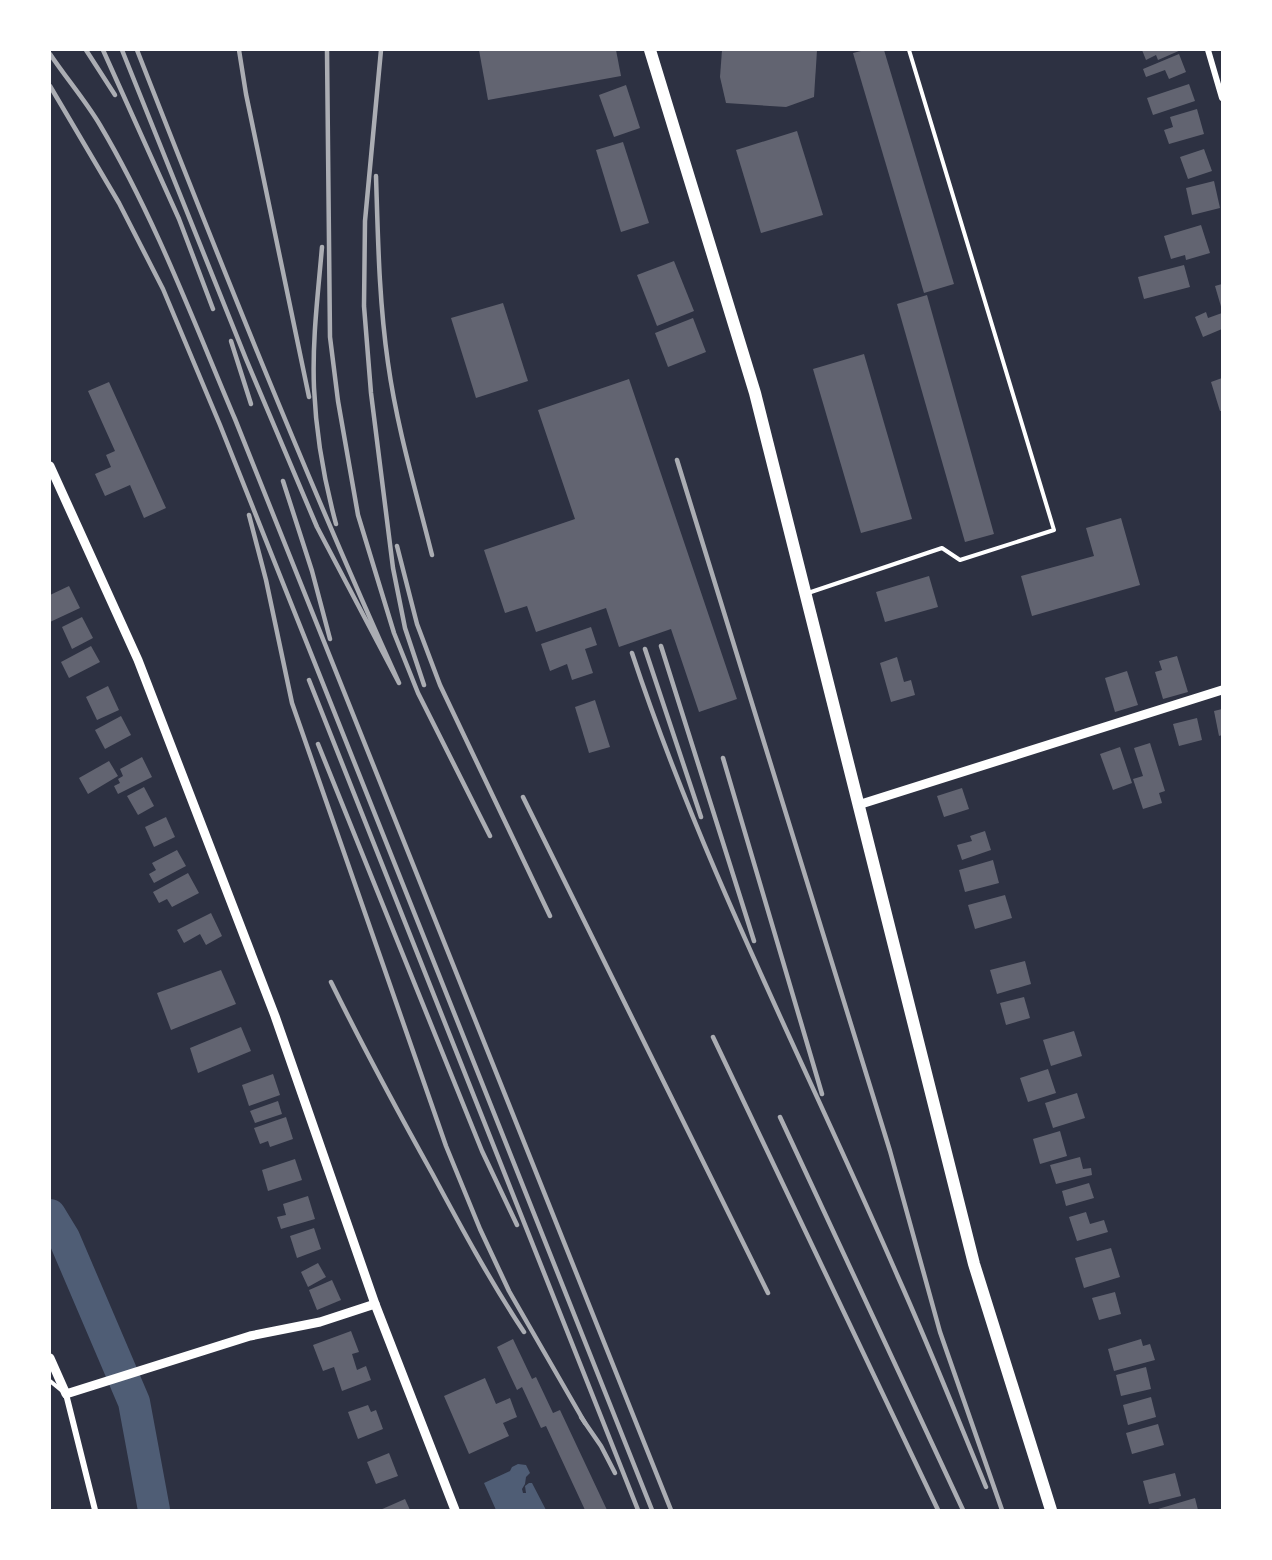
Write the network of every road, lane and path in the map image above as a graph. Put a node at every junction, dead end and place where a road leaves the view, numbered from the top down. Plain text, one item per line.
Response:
1 (650, 50) edge
2 (909, 50) edge
3 (1208, 50) edge
4 (1222, 98) edge
5 (50, 466) edge
6 (805, 594) junction
7 (1222, 690) edge
8 (858, 805) junction
9 (375, 1304) junction
10 (50, 1358) edge
11 (50, 1381) edge
12 (66, 1394) junction
13 (95, 1510) edge
14 (455, 1510) edge
15 (1051, 1510) edge

1 - 6 main road
2 - 6 lane
3 - 4 street
5 - 9 street
6 - 8 main road
7 - 8 street
8 - 15 main road
9 - 12 street
9 - 14 street
10 - 12 street
11 - 12 lane
12 - 13 street

